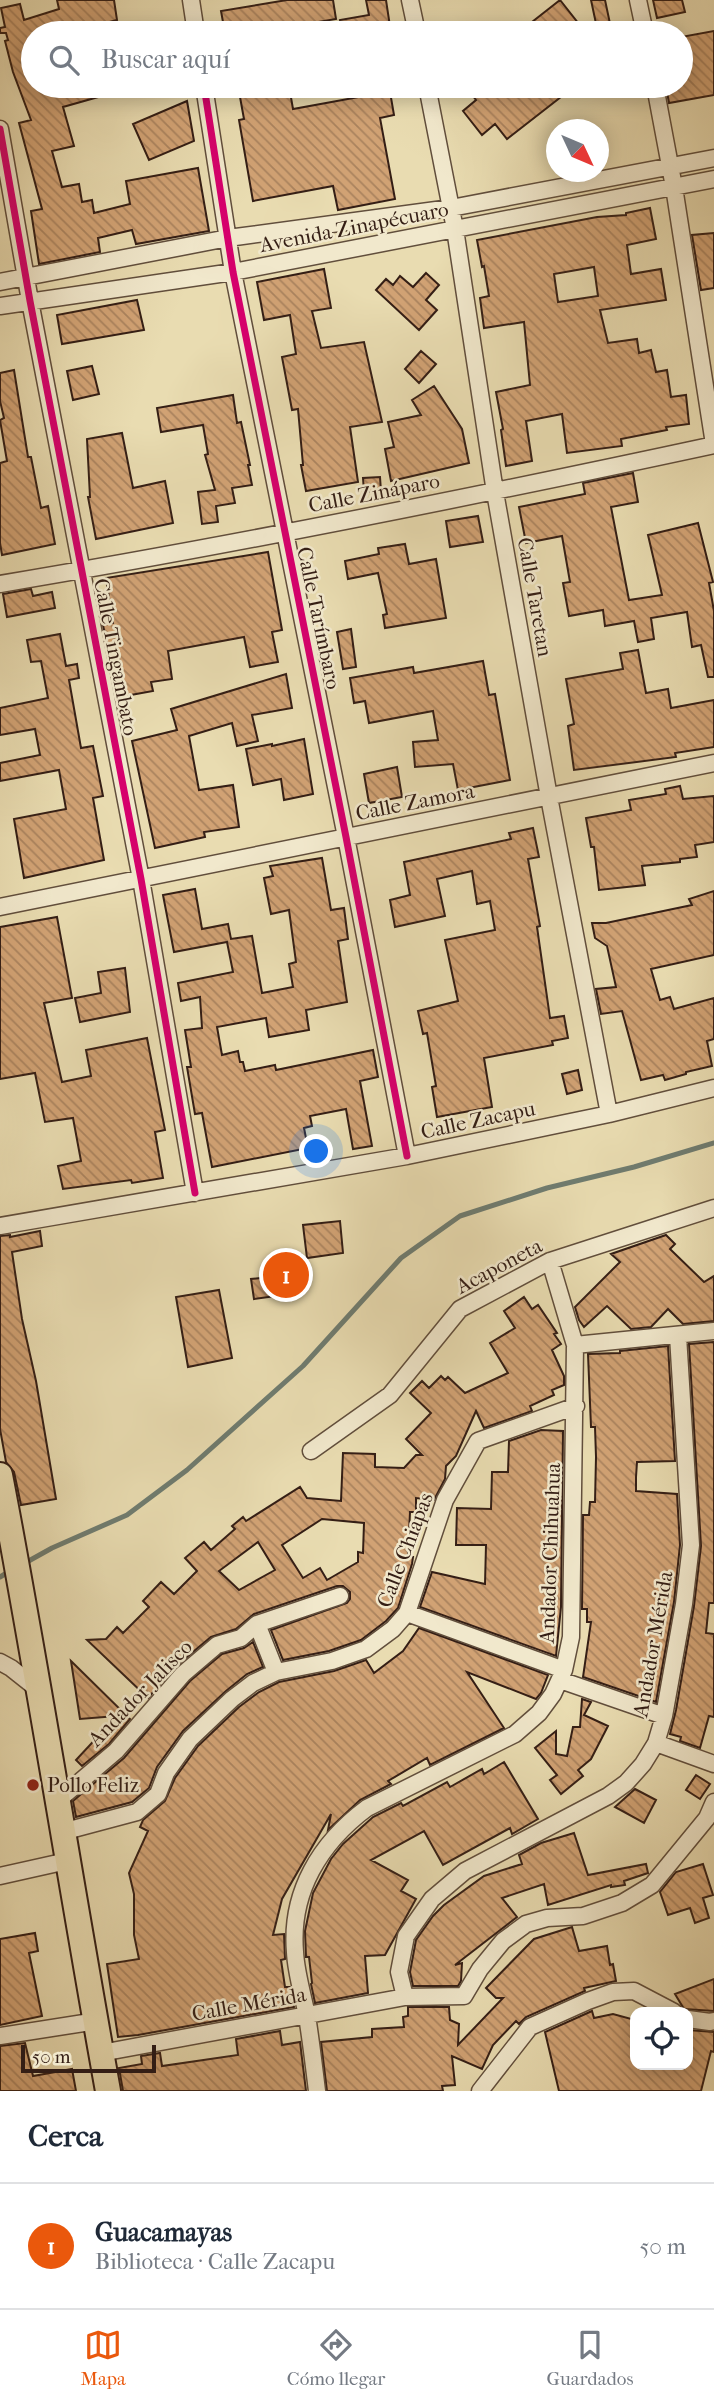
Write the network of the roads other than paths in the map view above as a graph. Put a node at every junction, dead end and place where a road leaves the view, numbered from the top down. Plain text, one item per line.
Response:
1 (191, 0) edge
2 (410, 0) edge
3 (638, 0) edge
4 (195, 21) edge
5 (414, 21) edge
6 (642, 21) edge
7 (206, 98) edge
8 (429, 98) edge
9 (657, 98) edge
10 (0, 129) edge
11 (714, 159) edge
12 (670, 167) junction
13 (714, 179) edge
14 (674, 187) junction
15 (452, 208) junction
16 (455, 229) junction
17 (228, 238) junction
18 (233, 272) junction
19 (26, 278) junction
20 (0, 282) edge
21 (30, 301) junction
22 (0, 306) edge
23 (714, 445) edge
24 (495, 492) junction
25 (284, 532) junction
26 (81, 570) junction
27 (0, 584) edge
28 (714, 763) edge
29 (549, 797) junction
30 (346, 837) junction
31 (141, 878) junction
32 (0, 907) edge
33 (714, 1088) edge
34 (610, 1114) junction
35 (407, 1156) junction
36 (195, 1193) junction
37 (714, 1208) edge
38 (0, 1226) edge
39 (550, 1261) junction
40 (714, 1331) edge
41 (678, 1336) junction
42 (575, 1345) junction
43 (576, 1406) junction
44 (311, 1451) dead end
45 (0, 1475) edge
46 (340, 1596) dead end
47 (407, 1613) junction
48 (257, 1624) junction
49 (0, 1662) edge
50 (276, 1672) junction
51 (562, 1675) junction
52 (38, 1680) junction
53 (664, 1716) junction
54 (656, 1743) junction
55 (714, 1764) edge
56 (56, 1802) junction
57 (714, 1802) edge
58 (62, 1832) junction
59 (67, 1861) junction
60 (0, 1876) edge
61 (405, 1997) junction
62 (664, 2007) edge
63 (307, 2015) junction
64 (693, 2020) edge
65 (97, 2021) junction
66 (714, 2021) edge
67 (0, 2036) edge
68 (101, 2053) junction
69 (108, 2091) edge
70 (317, 2091) edge
71 (480, 2091) edge

1 - 4 street
2 - 5 street
3 - 6 street
7 - 17 street, Calle Tarímbaro
8 - 15 street, Calle Taretan
9 - 12 street
10 - 19 street, Calle Tingambato
11 - 12 street, Avenida Zinapécuaro
12 - 14 street
12 - 15 street, Avenida Zinapécuaro
13 - 14 street, Avenida Zinapécuaro
14 - 16 street, Avenida Zinapécuaro
14 - 23 street
15 - 16 street, Calle Taretan
15 - 17 street, Avenida Zinapécuaro
16 - 18 street, Avenida Zinapécuaro
16 - 24 street, Calle Taretan
17 - 18 street, Calle Tarímbaro
17 - 19 street, Avenida Zinapécuaro
18 - 21 street, Avenida Zinapécuaro
18 - 25 street, Calle Tarímbaro
19 - 20 street, Avenida Zinapécuaro
19 - 21 street, Calle Tingambato
21 - 22 street, Avenida Zinapécuaro
21 - 26 street, Calle Tingambato
23 - 24 street, Calle Zináparo
24 - 25 street, Calle Zináparo
24 - 29 street, Calle Taretan
25 - 26 street, Calle Zináparo
25 - 30 street, Calle Tarímbaro
26 - 27 street, Calle Zináparo
26 - 31 street, Calle Tingambato
28 - 29 street, Calle Zamora
29 - 30 street, Calle Zamora
29 - 34 street, Calle Taretan
30 - 31 street, Calle Zamora
30 - 35 street, Calle Tarímbaro
31 - 32 street, Calle Zamora
31 - 36 street, Calle Tingambato
33 - 34 street, Calle Zacapu
34 - 35 street, Calle Zacapu
35 - 36 street, Calle Zacapu
36 - 38 street, Calle Zacapu
37 - 39 street, Acaponeta
39 - 42 street, Andador Chihuahua
39 - 44 street, Acaponeta
40 - 41 street
41 - 42 street
41 - 53 street, Andador Mérida
42 - 43 street, Andador Chihuahua
43 - 47 street, Calle Chiapas
43 - 51 street, Andador Chihuahua
45 - 52 main road
46 - 48 street, Andador Jalisco
47 - 50 street, Calle Chiapas
47 - 51 street
48 - 50 street
48 - 56 street, Andador Jalisco
49 - 52 street
50 - 58 street, Calle Chiapas
51 - 53 street
51 - 63 street, Andador Chihuahua
52 - 56 main road
53 - 54 street, Andador Mérida
54 - 55 street
54 - 61 street, Andador Mérida
56 - 58 main road
57 - 61 street, Calle Mérida
58 - 59 main road
59 - 60 street
59 - 65 main road
61 - 63 street, Calle Mérida
62 - 71 street
63 - 68 street, Calle Mérida
63 - 70 street, Andador Chihuahua
64 - 66 street
65 - 67 street
65 - 68 main road
68 - 69 main road

